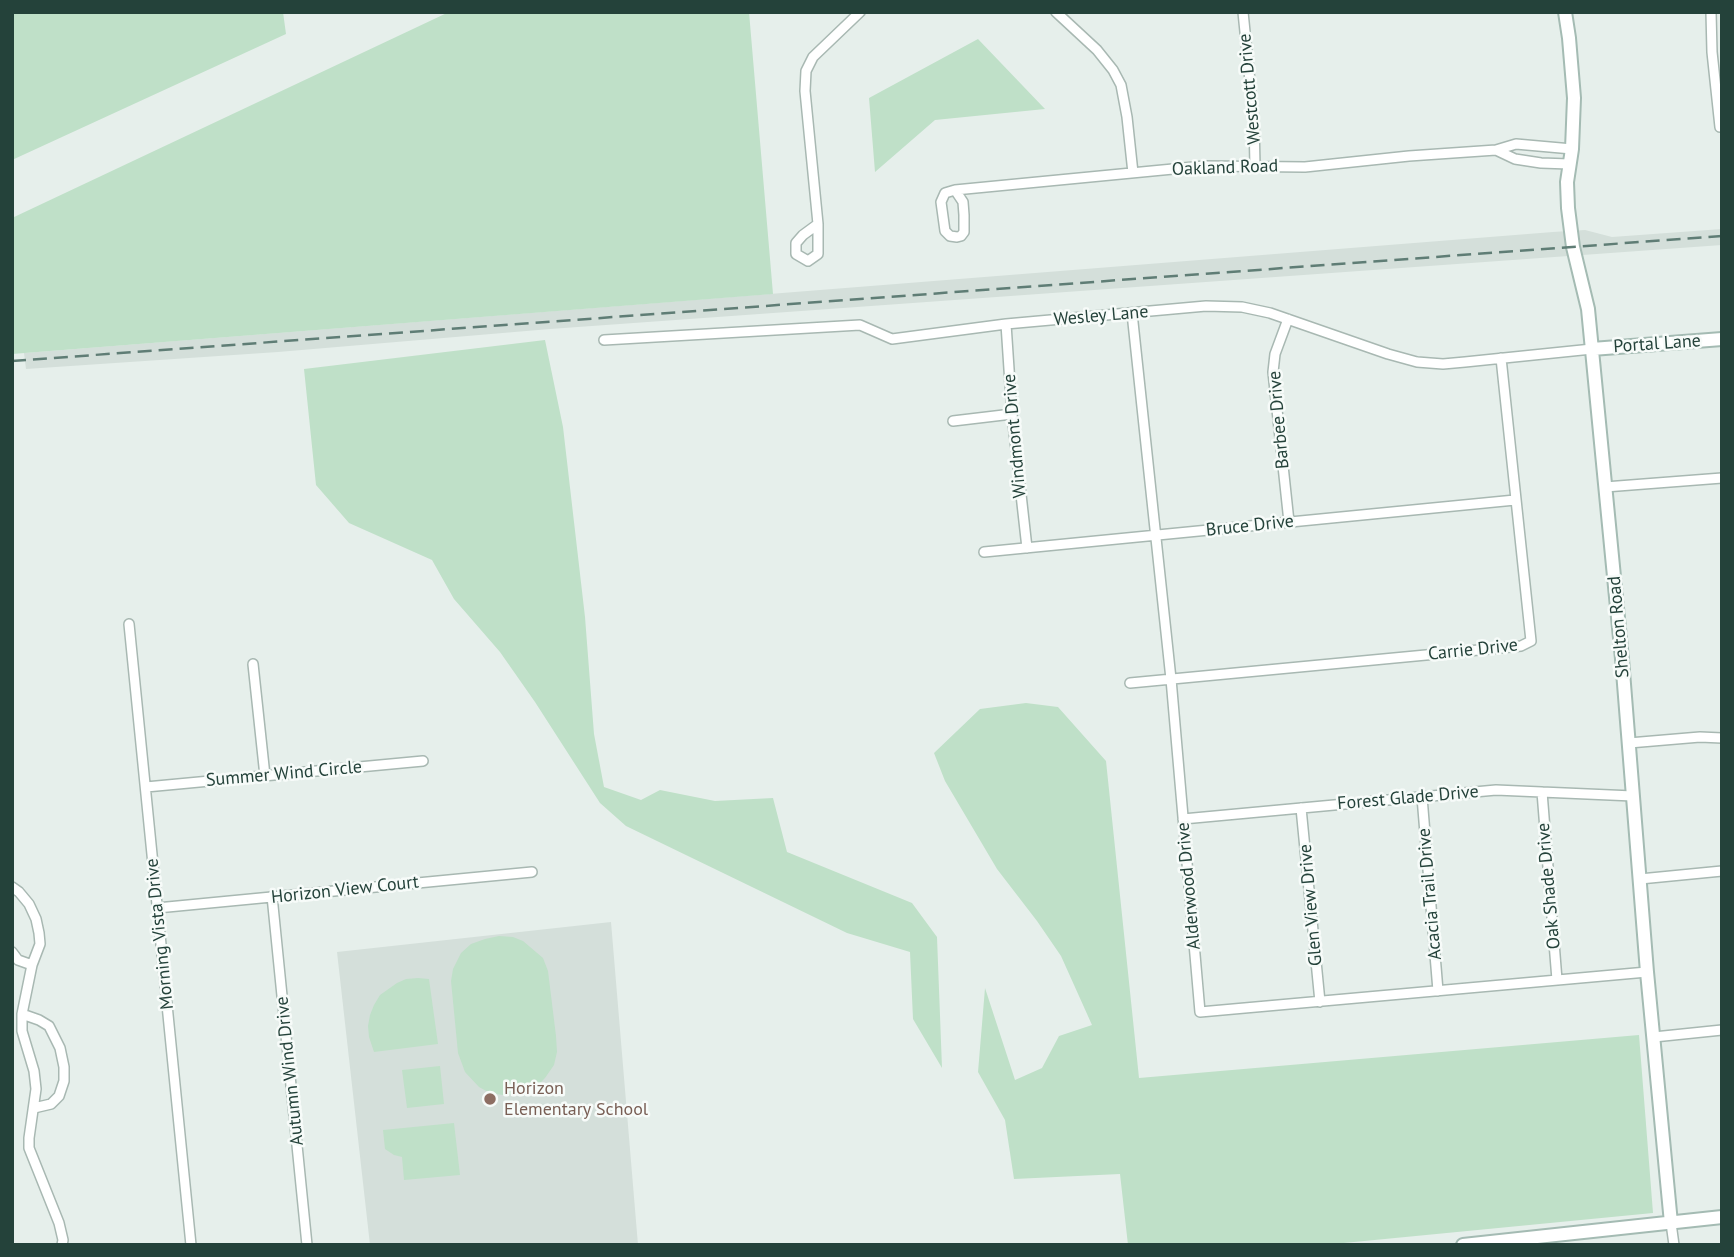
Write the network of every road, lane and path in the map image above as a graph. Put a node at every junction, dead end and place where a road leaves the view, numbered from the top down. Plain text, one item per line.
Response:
1 (860, 12) edge
2 (1056, 12) edge
3 (1243, 12) edge
4 (1565, 12) edge
5 (1711, 12) edge
6 (1722, 127) edge
7 (1572, 149) junction
8 (1496, 150) junction
9 (1569, 164) junction
10 (1255, 166) junction
11 (1133, 173) junction
12 (955, 190) junction
13 (818, 224) dead end
14 (1132, 313) junction
15 (1288, 319) junction
16 (1006, 324) junction
17 (1722, 339) edge
18 (604, 340) dead end
19 (1592, 349) junction
20 (1501, 358) junction
21 (1012, 414) junction
22 (953, 421) dead end
23 (1722, 478) edge
24 (1605, 487) junction
25 (1515, 500) junction
26 (1289, 522) junction
27 (1156, 535) junction
28 (1027, 548) junction
29 (984, 552) dead end
30 (129, 624) dead end
31 (253, 664) dead end
32 (1171, 679) junction
33 (1130, 683) dead end
34 (1722, 738) edge
35 (1629, 743) junction
36 (423, 761) dead end
37 (265, 776) junction
38 (146, 787) junction
39 (1542, 792) junction
40 (1633, 796) junction
41 (1422, 797) junction
42 (1301, 808) junction
43 (1183, 819) junction
44 (1722, 871) edge
45 (532, 872) dead end
46 (1640, 879) junction
47 (12, 887) edge
48 (272, 897) junction
49 (157, 908) junction
50 (12, 952) edge
51 (32, 965) junction
52 (1647, 972) junction
53 (1557, 980) junction
54 (1438, 991) junction
55 (1320, 1002) junction
56 (22, 1014) junction
57 (1722, 1030) edge
58 (1654, 1037) junction
59 (34, 1108) junction
60 (1722, 1217) edge
61 (1671, 1223) junction
62 (62, 1245) edge
63 (191, 1245) edge
64 (307, 1245) edge
65 (1463, 1245) edge
66 (1674, 1245) edge

1 - 13 street
2 - 11 street
3 - 10 street, Westcott Drive
4 - 7 street, Shelton Road
5 - 6 street
7 - 8 street, Oakland Road
7 - 9 street, Shelton Road
8 - 9 street, Oakland Road
8 - 10 street, Oakland Road
9 - 19 street, Shelton Road
10 - 11 street, Oakland Road
11 - 12 street, Oakland Road
12 - 12 street
14 - 15 street, Wesley Lane
14 - 16 street, Wesley Lane
14 - 27 street, Alderwood Drive
15 - 20 street, Wesley Lane
15 - 26 street, Barbee Drive
16 - 18 street, Wesley Lane
16 - 21 street, Windmont Drive
17 - 19 street, Portal Lane
19 - 20 street, Wesley Lane
19 - 24 street, Shelton Road
20 - 25 street, Carrie Drive
21 - 22 street
21 - 28 street, Windmont Drive
23 - 24 street
24 - 35 street, Shelton Road
25 - 26 street, Bruce Drive
25 - 32 street, Carrie Drive
26 - 27 street, Bruce Drive
27 - 28 street, Bruce Drive
27 - 32 street, Alderwood Drive
28 - 29 street, Bruce Drive
30 - 38 street, Morning Vista Drive
31 - 37 street
32 - 33 street, Carrie Drive
32 - 43 street, Alderwood Drive
34 - 35 street
35 - 40 street, Shelton Road
36 - 37 street, Summer Wind Circle
37 - 38 street, Summer Wind Circle
38 - 49 street, Morning Vista Drive
39 - 40 street, Forest Glade Drive
39 - 41 street, Forest Glade Drive
39 - 53 street, Oak Shade Drive
40 - 46 street, Shelton Road
41 - 42 street, Forest Glade Drive
41 - 54 street, Acacia Trail Drive
42 - 43 street, Forest Glade Drive
42 - 55 street, Glen View Drive
43 - 55 street, Alderwood Drive
44 - 46 street
45 - 48 street, Horizon View Court
46 - 52 street, Shelton Road
47 - 51 street
48 - 49 street, Horizon View Court
48 - 64 street, Autumn Wind Drive
49 - 63 street, Morning Vista Drive
50 - 51 street
51 - 56 street
52 - 53 street, Alderwood Drive
52 - 58 street, Shelton Road
53 - 54 street, Alderwood Drive
54 - 55 street, Alderwood Drive
56 - 59 street
56 - 59 street
57 - 58 street
58 - 61 street, Shelton Road
59 - 62 street
60 - 61 street
61 - 65 street
61 - 66 street, Shelton Road

